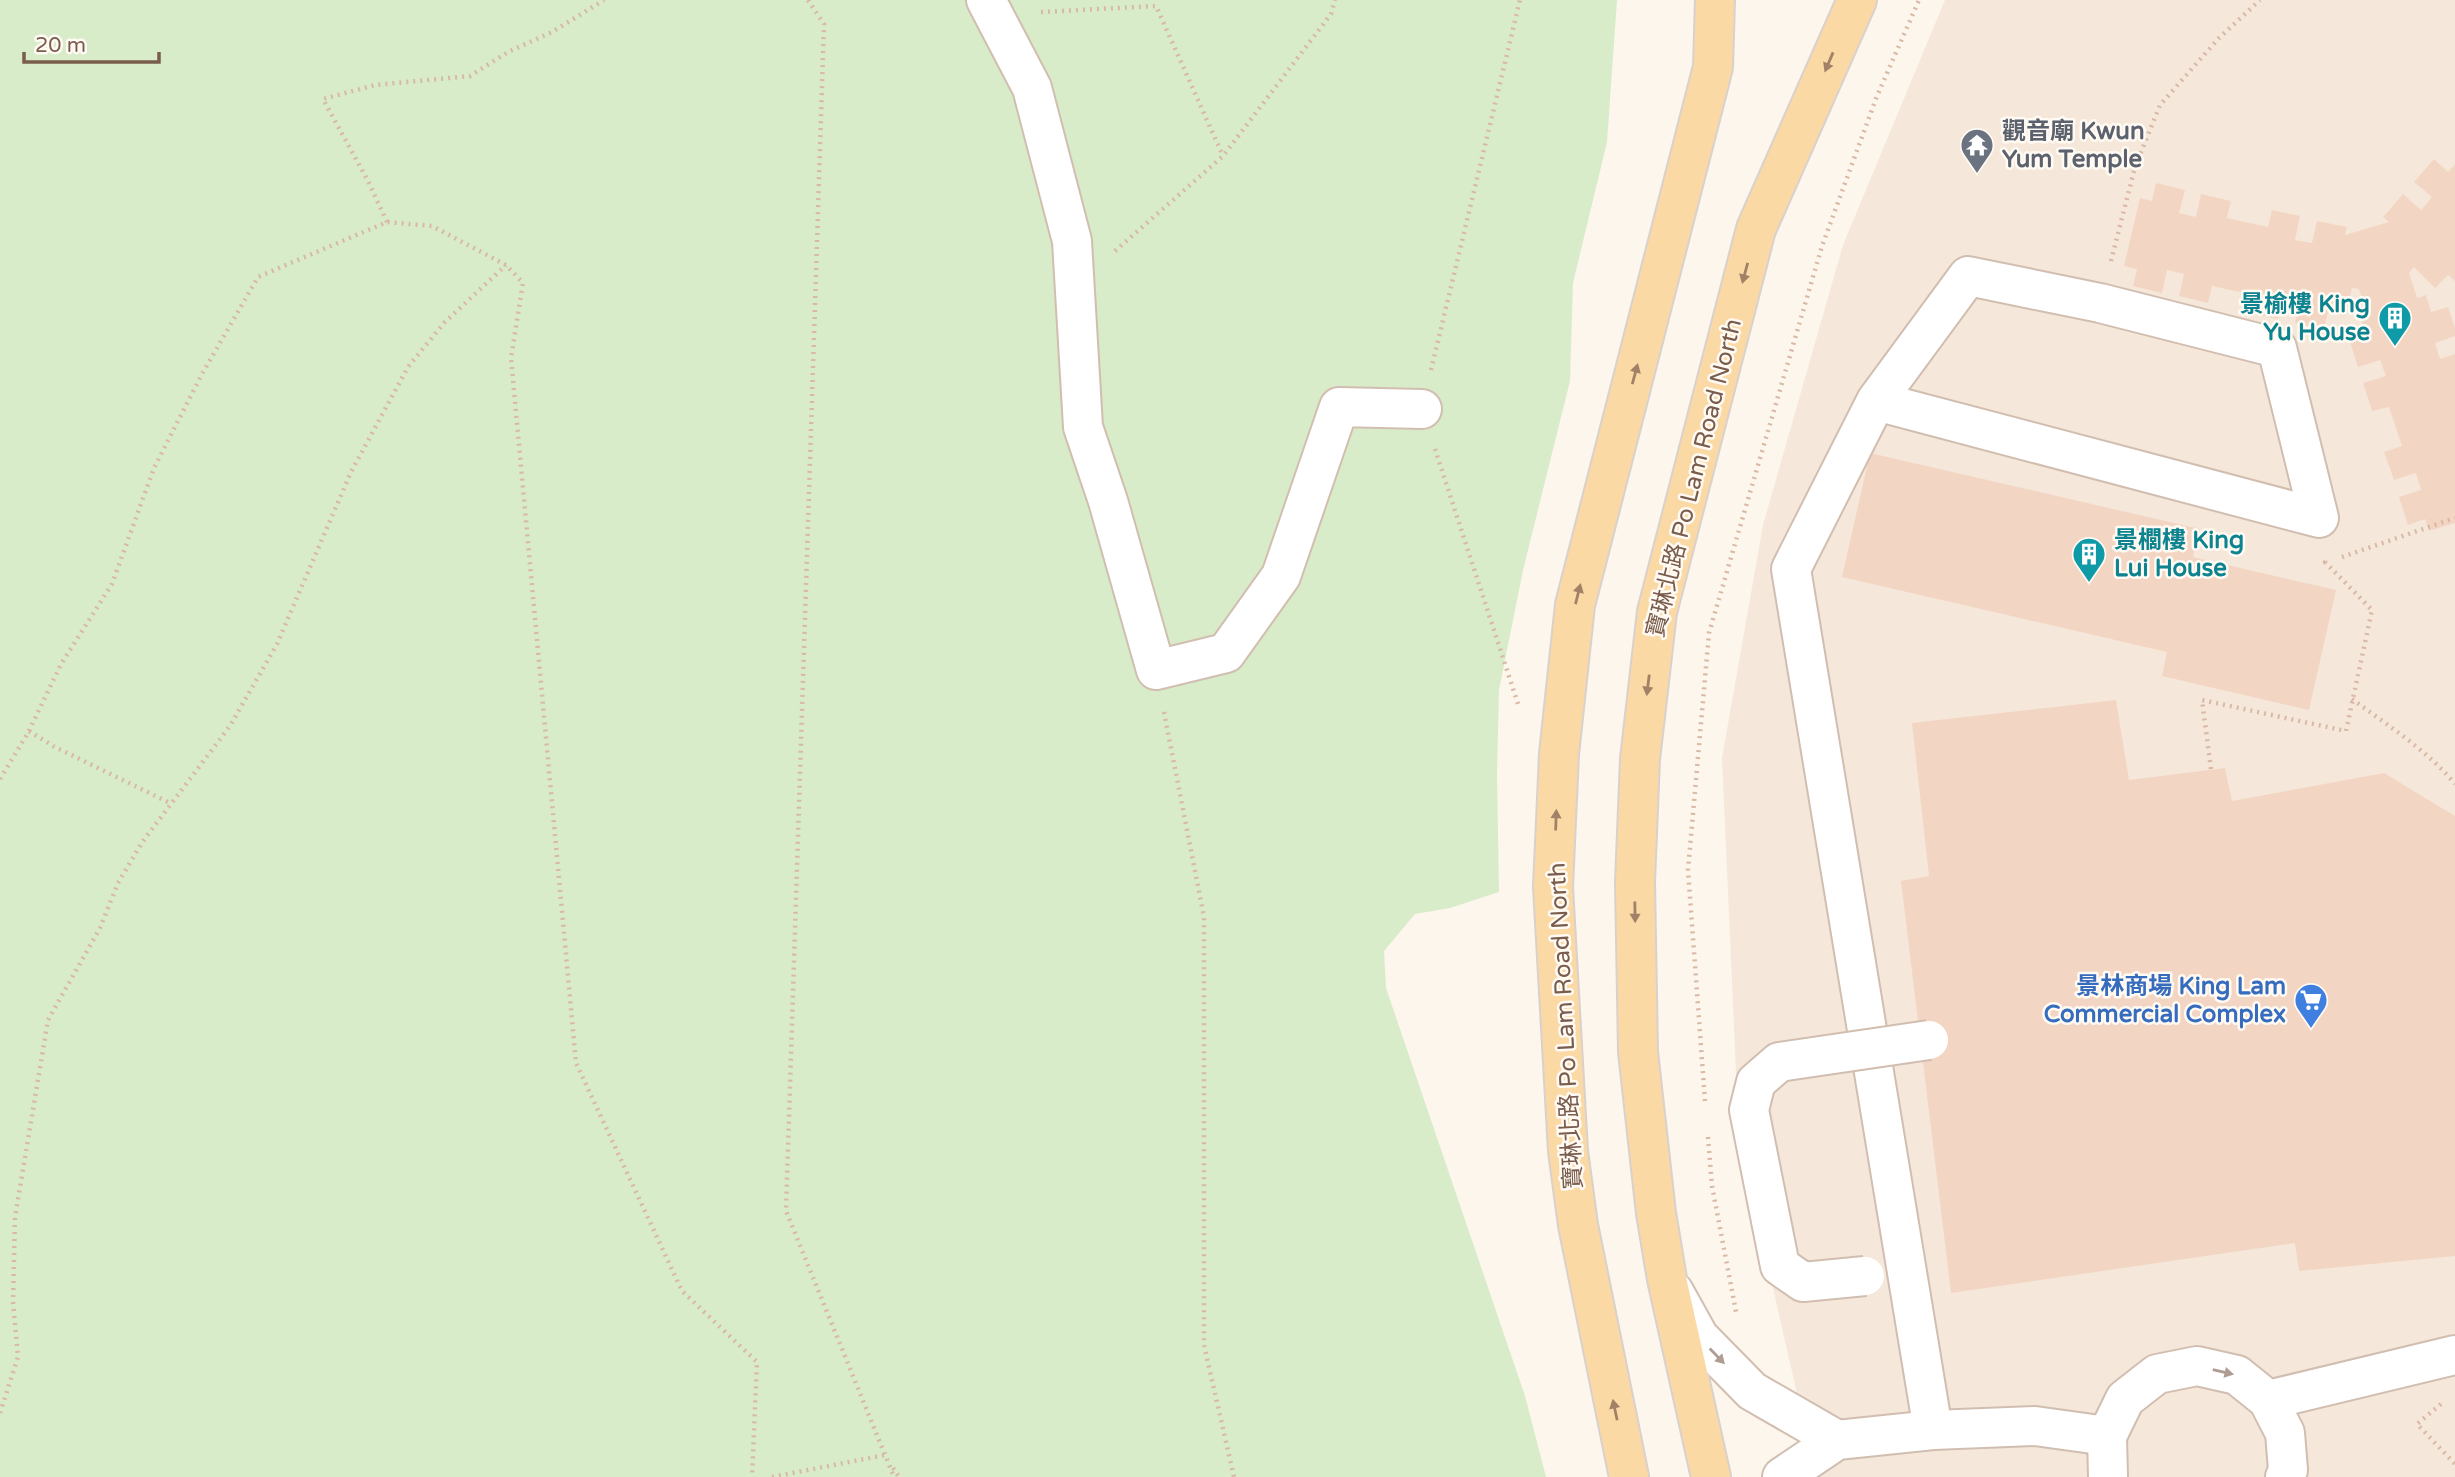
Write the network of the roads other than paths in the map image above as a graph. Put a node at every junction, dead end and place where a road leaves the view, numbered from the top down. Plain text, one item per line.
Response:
1 (1715, 0) edge
2 (1857, 0) edge
3 (990, 7) edge
4 (1877, 401) junction
5 (1422, 409) road end
6 (1929, 1040) dead end
7 (1906, 1270) junction
8 (1667, 1279) junction
9 (2455, 1355) edge
10 (2268, 1400) junction
11 (1933, 1430) junction
12 (2107, 1436) junction
13 (1837, 1440) junction
14 (1629, 1477) edge
15 (1711, 1477) edge
16 (1782, 1477) edge
17 (2108, 1477) edge
18 (2285, 1477) edge

14 -> 1 main road, 寶琳北路 Po Lam Road North
2 -> 8 main road, 寶琳北路 Po Lam Road North
3 - 5 lane
4 - 4 lane
4 - 7 lane
6 - 7 lane, bridge
7 - 11 lane
8 -> 13 lane
8 - 15 main road, 寶琳北路 Po Lam Road North
9 - 10 lane
12 -> 10 lane
10 - 18 lane
11 - 12 lane
11 - 13 lane
12 - 17 lane
13 - 16 lane

